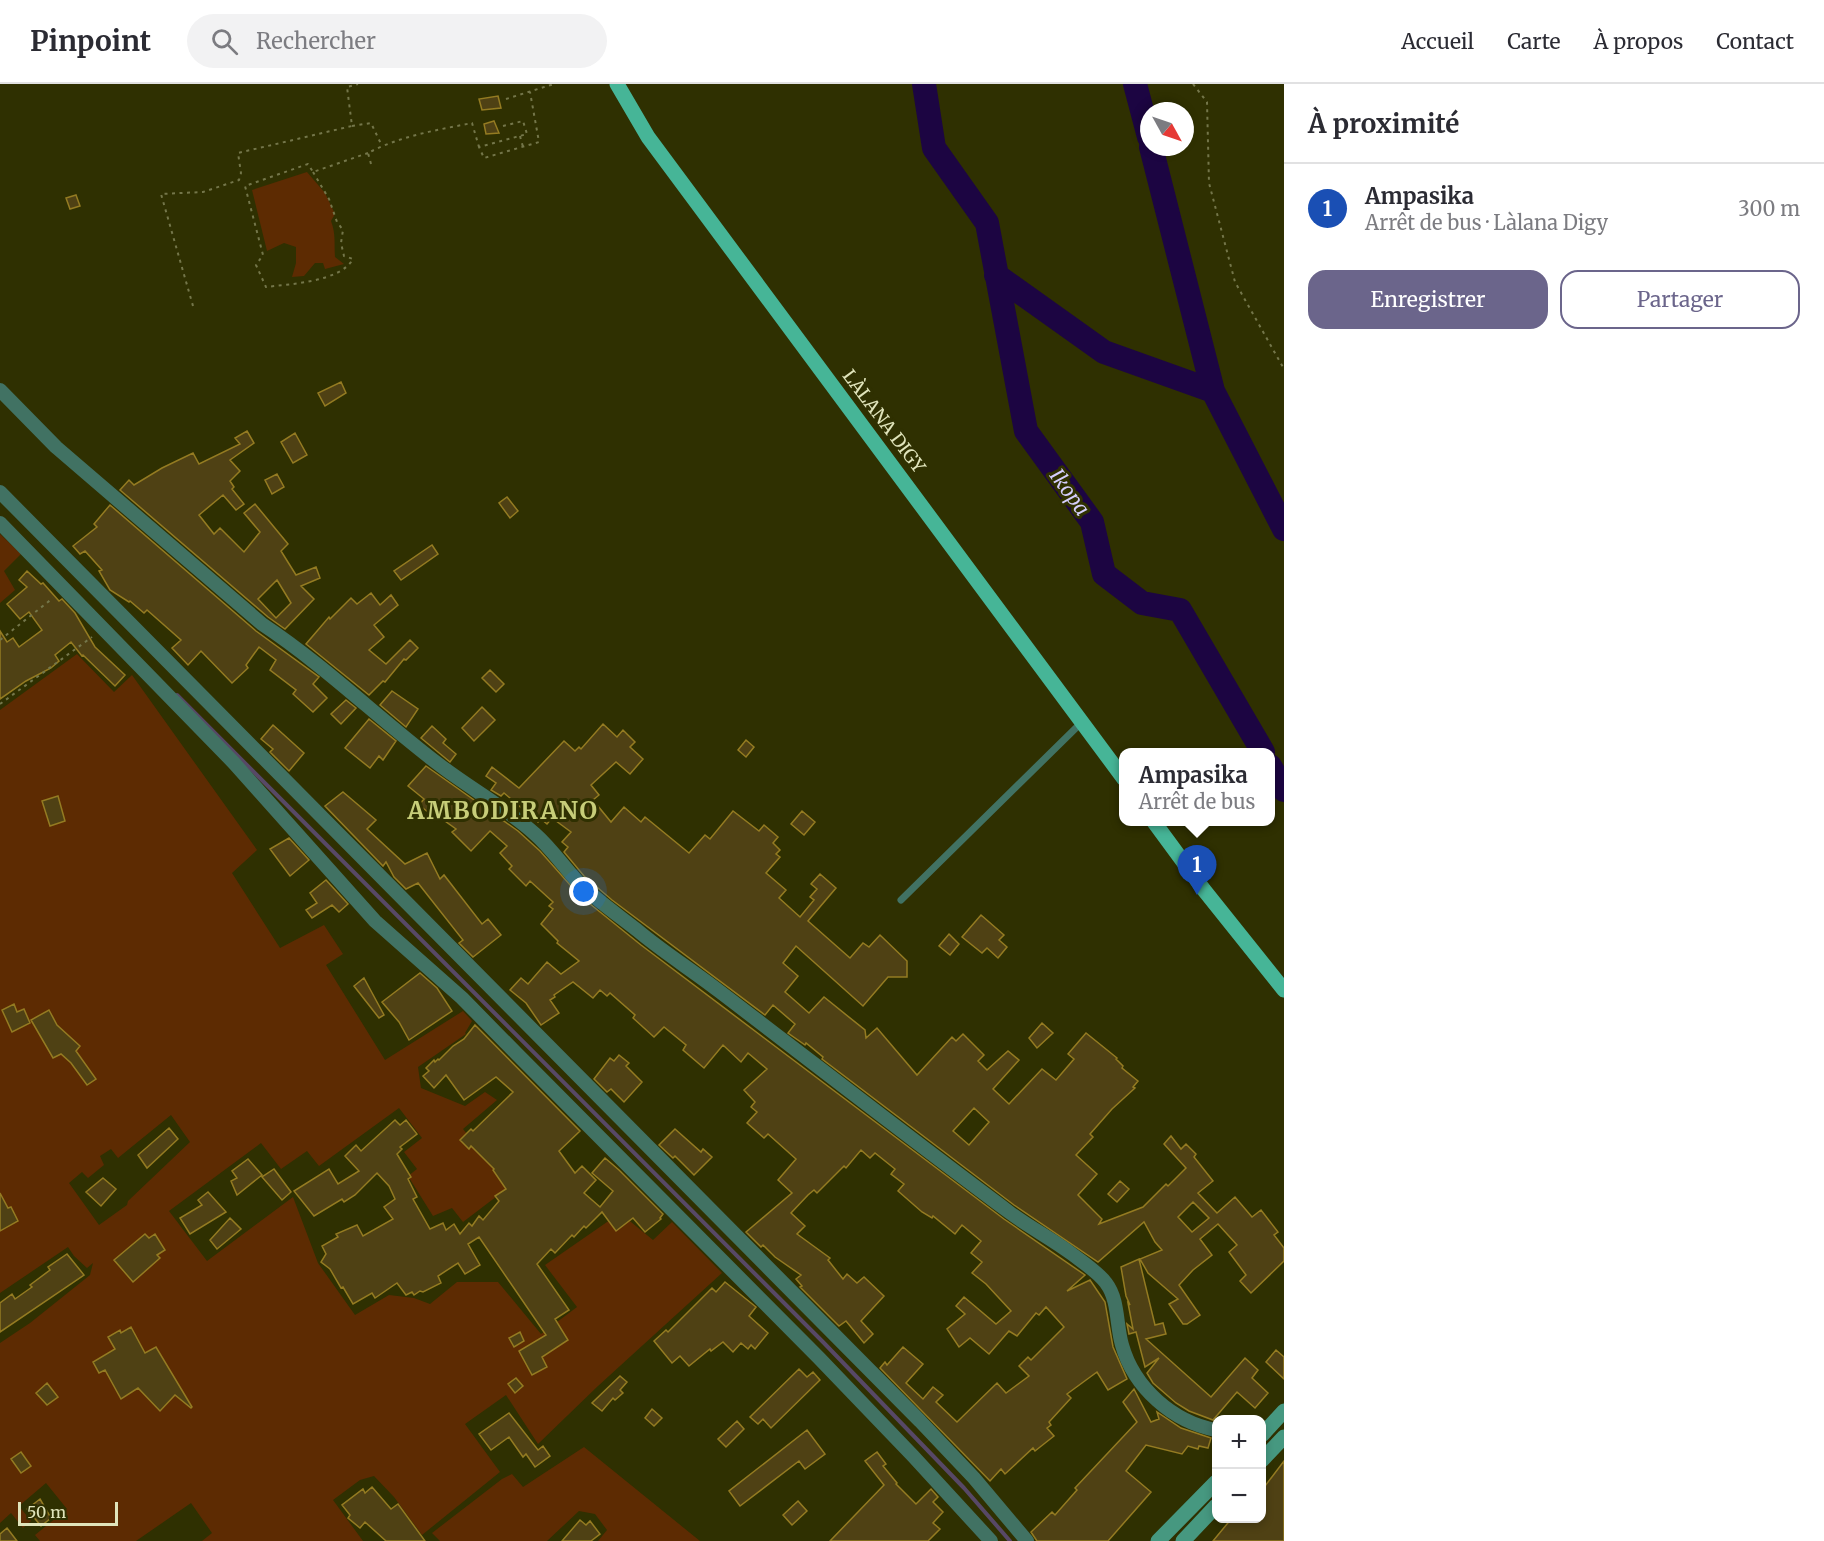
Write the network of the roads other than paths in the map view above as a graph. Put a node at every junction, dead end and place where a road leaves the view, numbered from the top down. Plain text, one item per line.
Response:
1 (617, 84) edge
2 (0, 390) edge
3 (0, 492) edge
4 (0, 523) edge
5 (1082, 722) junction
6 (1119, 772) edge
7 (1157, 826) edge
8 (901, 900) dead end
9 (1284, 990) edge
10 (1284, 1411) edge
11 (1212, 1429) edge
12 (1266, 1431) edge
13 (1284, 1437) edge
14 (1266, 1456) edge
15 (1212, 1486) edge
16 (1212, 1510) edge
17 (991, 1541) edge
18 (1027, 1541) edge
19 (1158, 1541) edge
20 (1183, 1541) edge

1 - 5 main road, LÀLANA DIGY
2 - 11 street
3 - 18 street
4 - 17 street
5 - 6 main road, LÀLANA DIGY
5 - 8 lane
7 - 9 main road
10 - 12 main road
13 - 14 main road
15 - 19 main road
16 - 20 main road

